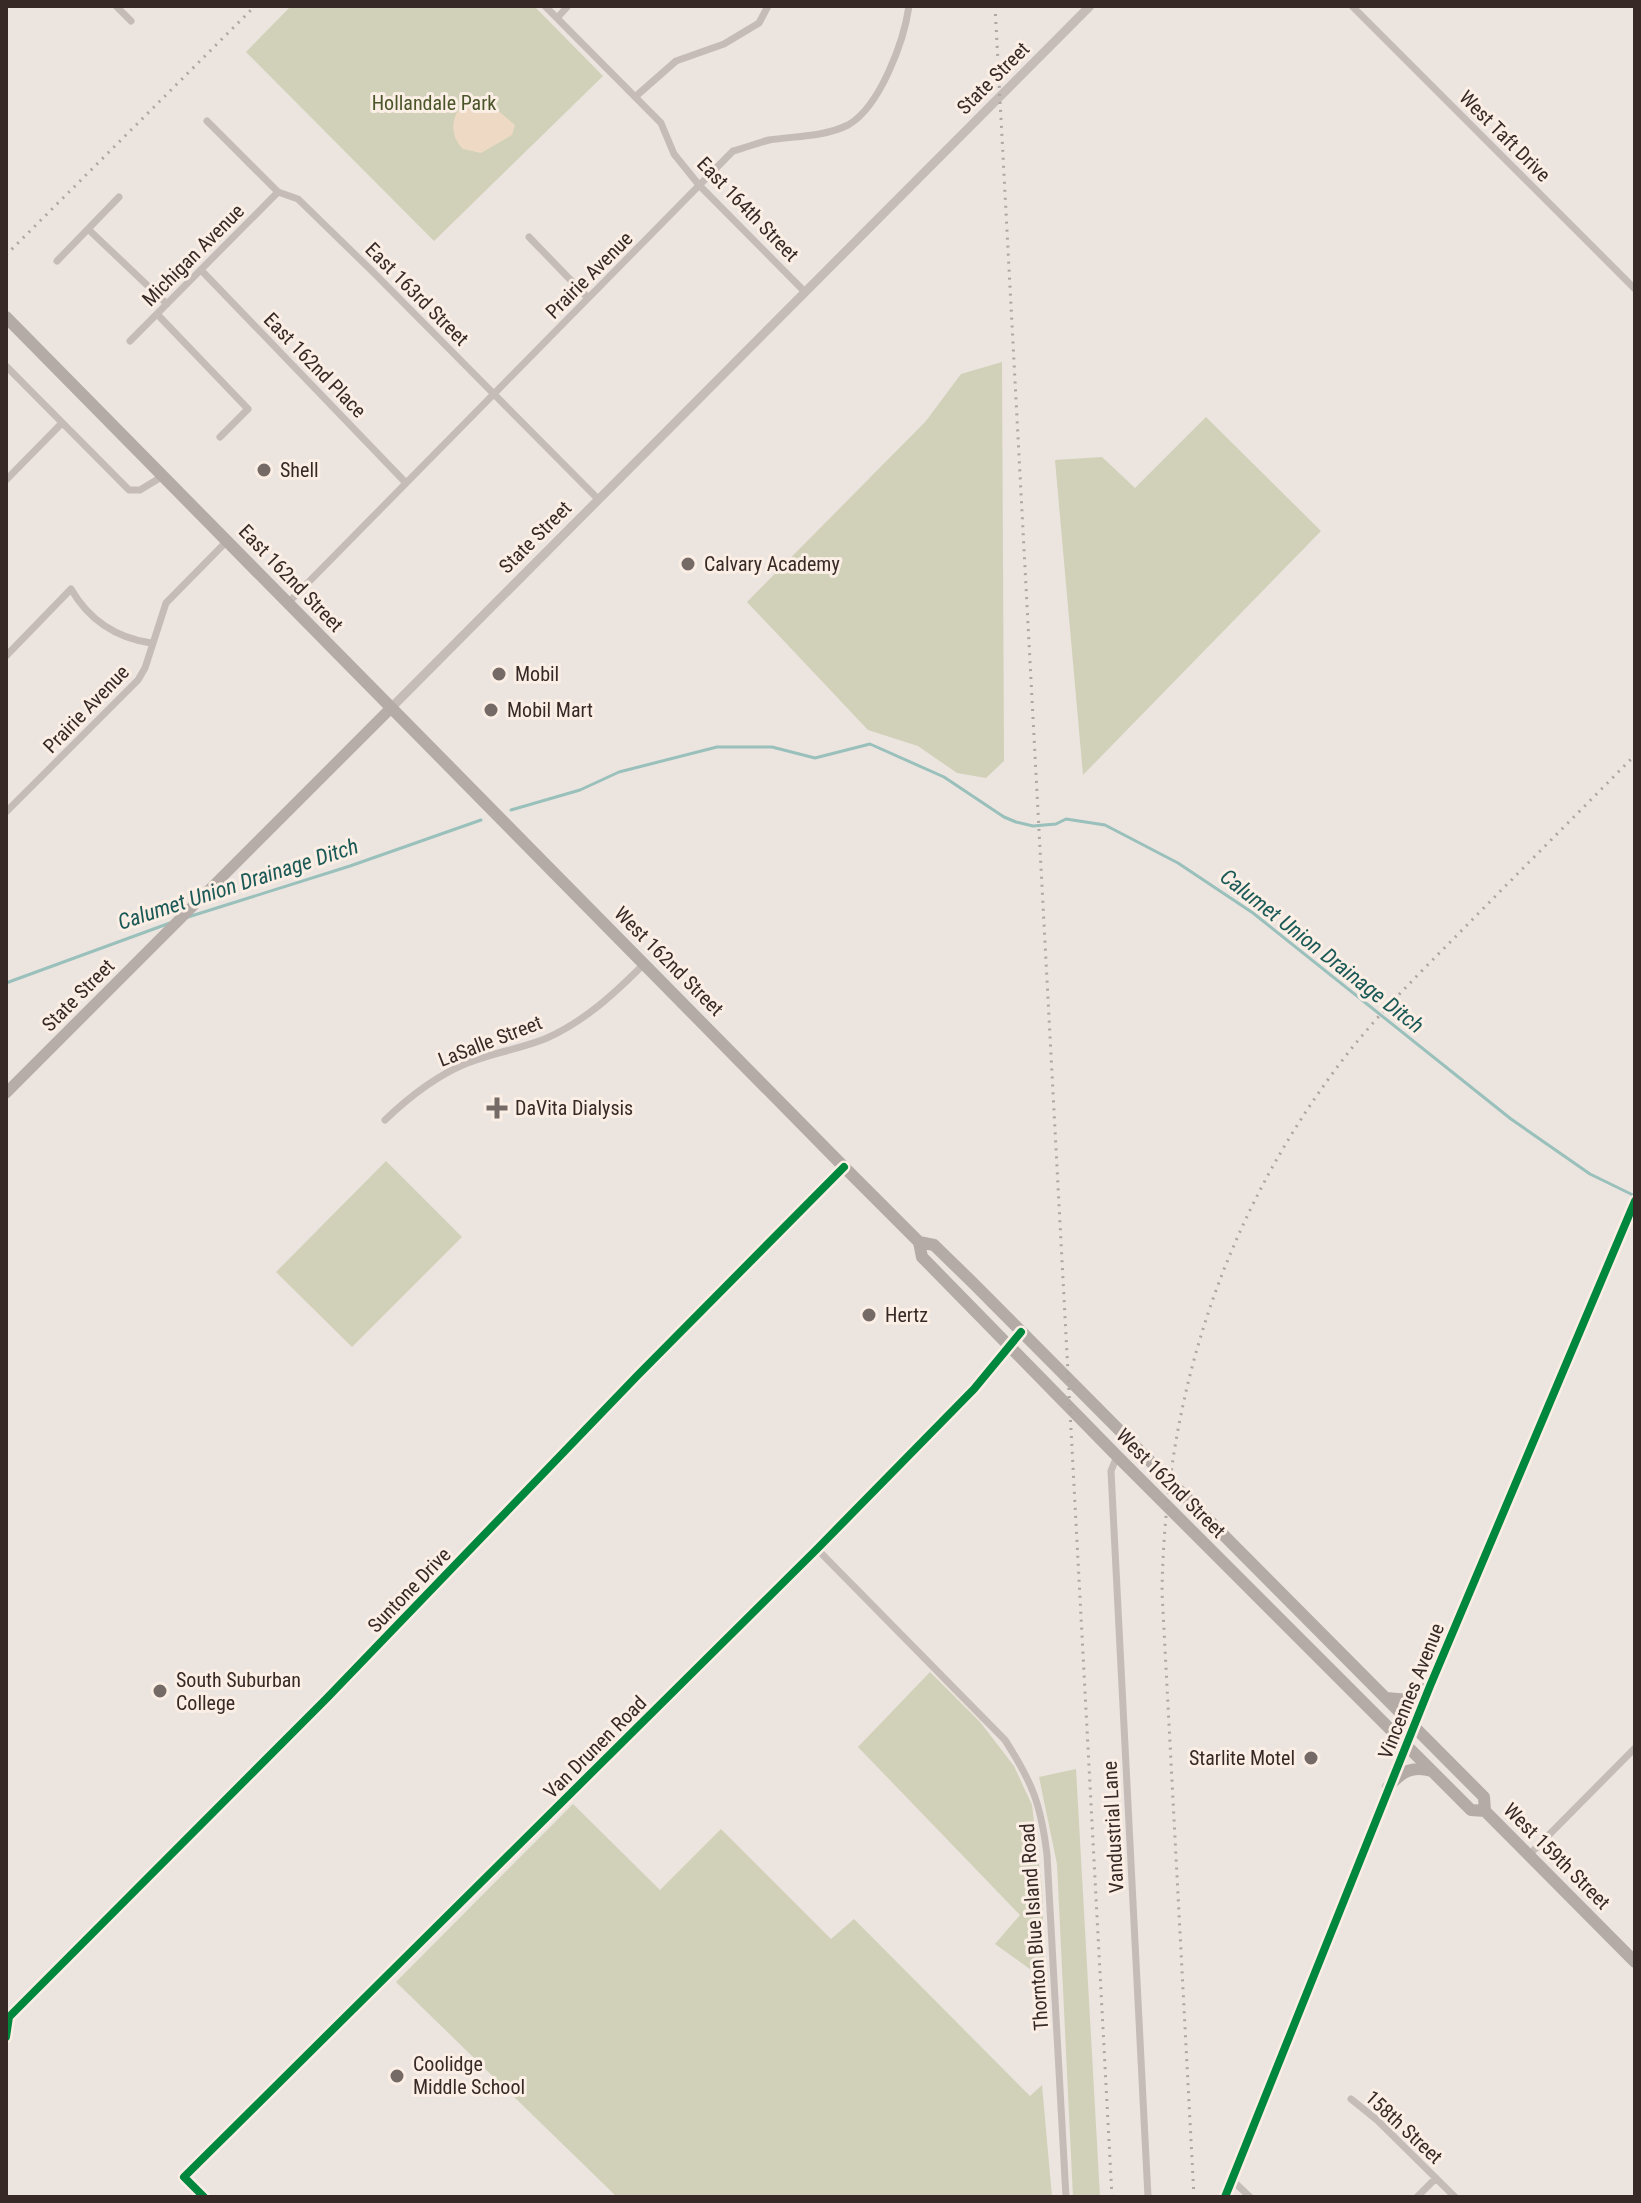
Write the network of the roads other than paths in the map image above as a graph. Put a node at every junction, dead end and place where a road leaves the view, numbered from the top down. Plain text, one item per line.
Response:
1 (116, 6) edge
2 (545, 6) edge
3 (568, 6) edge
4 (768, 6) edge
5 (909, 6) edge
6 (1090, 6) edge
7 (1352, 6) edge
8 (557, 18) junction
9 (131, 21) dead end
10 (635, 97) junction
11 (207, 121) dead end
12 (699, 185) junction
13 (278, 192) junction
14 (119, 197) dead end
15 (88, 229) junction
16 (529, 237) dead end
17 (57, 261) dead end
18 (201, 270) junction
19 (1635, 289) edge
20 (804, 291) junction
21 (588, 298) junction
22 (167, 304) junction
23 (157, 314) junction
24 (6, 317) edge
25 (130, 341) dead end
26 (6, 366) edge
27 (494, 393) junction
28 (62, 423) junction
29 (220, 437) dead end
30 (163, 476) junction
31 (6, 480) edge
32 (406, 483) junction
33 (598, 499) junction
34 (227, 541) junction
35 (288, 603) junction
36 (151, 643) junction
37 (6, 656) edge
38 (391, 708) junction
39 (6, 812) edge
40 (644, 964) junction
41 (6, 1093) edge
42 (385, 1120) dead end
43 (844, 1167) junction
44 (1634, 1202) edge
45 (919, 1242) junction
46 (1021, 1332) junction
47 (1010, 1348) junction
48 (1130, 1441) junction
49 (1117, 1456) junction
50 (817, 1549) junction
51 (1430, 1686) junction
52 (1385, 1698) junction
53 (1413, 1726) junction
54 (1406, 1744) junction
55 (1635, 1748) edge
56 (1432, 1771) junction
57 (1388, 1787) junction
58 (1485, 1811) junction
59 (1529, 1855) junction
60 (1635, 1962) edge
61 (6, 2037) edge
62 (1351, 2099) dead end
63 (1436, 2178) junction
64 (1232, 2180) junction
65 (204, 2197) edge
66 (1066, 2197) edge
67 (1148, 2197) edge
68 (1225, 2197) edge
69 (1250, 2197) edge
70 (1417, 2197) edge
71 (1455, 2197) edge

1 - 9 street
2 - 8 street, East 164th Street
3 - 8 street
4 - 10 street
5 - 12 street, Prairie Avenue
6 - 20 street, State Street
7 - 19 street, West Taft Drive
8 - 10 street, East 164th Street
10 - 12 street, East 164th Street
11 - 13 street, East 163rd Street
12 - 20 street, East 164th Street
12 - 21 street, Prairie Avenue
13 - 18 street, Michigan Avenue
13 - 27 street, East 163rd Street
14 - 15 street
15 - 17 street
15 - 22 street
16 - 21 street
18 - 22 street, Michigan Avenue
18 - 32 street, East 162nd Place
20 - 33 street, State Street
21 - 27 street, Prairie Avenue
22 - 23 street, Michigan Avenue
23 - 25 street, Michigan Avenue
23 - 29 street
24 - 30 main road, East 162nd Street
26 - 28 street
27 - 32 street, Prairie Avenue
27 - 33 street, East 163rd Street
28 - 30 street
28 - 31 street
30 - 34 main road, East 162nd Street
32 - 35 street, Prairie Avenue
33 - 38 street, State Street
34 - 35 main road, East 162nd Street
34 - 36 street, Prairie Avenue
35 - 38 main road, East 162nd Street
36 - 37 street
36 - 39 street, Prairie Avenue
38 - 40 main road, West 162nd Street
38 - 41 main road, State Street
40 - 42 street, LaSalle Street
40 - 43 main road, West 162nd Street
43 - 45 main road, West 162nd Street
43 - 61 street, Suntone Drive
44 - 51 street, Vincennes Avenue
45 - 46 main road, West 162nd Street
45 - 47 main road, West 162nd Street
46 - 47 street, Van Drunen Road
46 - 48 main road, West 162nd Street
47 - 49 main road, West 162nd Street
47 - 50 street, Van Drunen Road
48 - 49 main road
48 - 52 main road, West 162nd Street
49 - 54 main road, West 162nd Street
49 - 67 street, Vandustrial Lane
50 - 65 street, Van Drunen Road
50 - 66 street, Thornton Blue Island Road
51 - 52 main road
51 - 53 street, Vincennes Avenue
52 - 53 main road, West 162nd Street
53 - 54 street, Vincennes Avenue
53 - 58 main road, West 159th Street
54 - 56 main road, West 159th Street
54 - 57 street, Vincennes Avenue
55 - 59 street
56 - 57 main road
56 - 58 main road, West 159th Street
57 - 64 street, Vincennes Avenue
58 - 59 main road, West 159th Street
59 - 60 main road, West 159th Street
62 - 63 street, 158th Street
63 - 70 street
63 - 71 street, 158th Street
64 - 68 street, Vincennes Avenue
64 - 69 street

